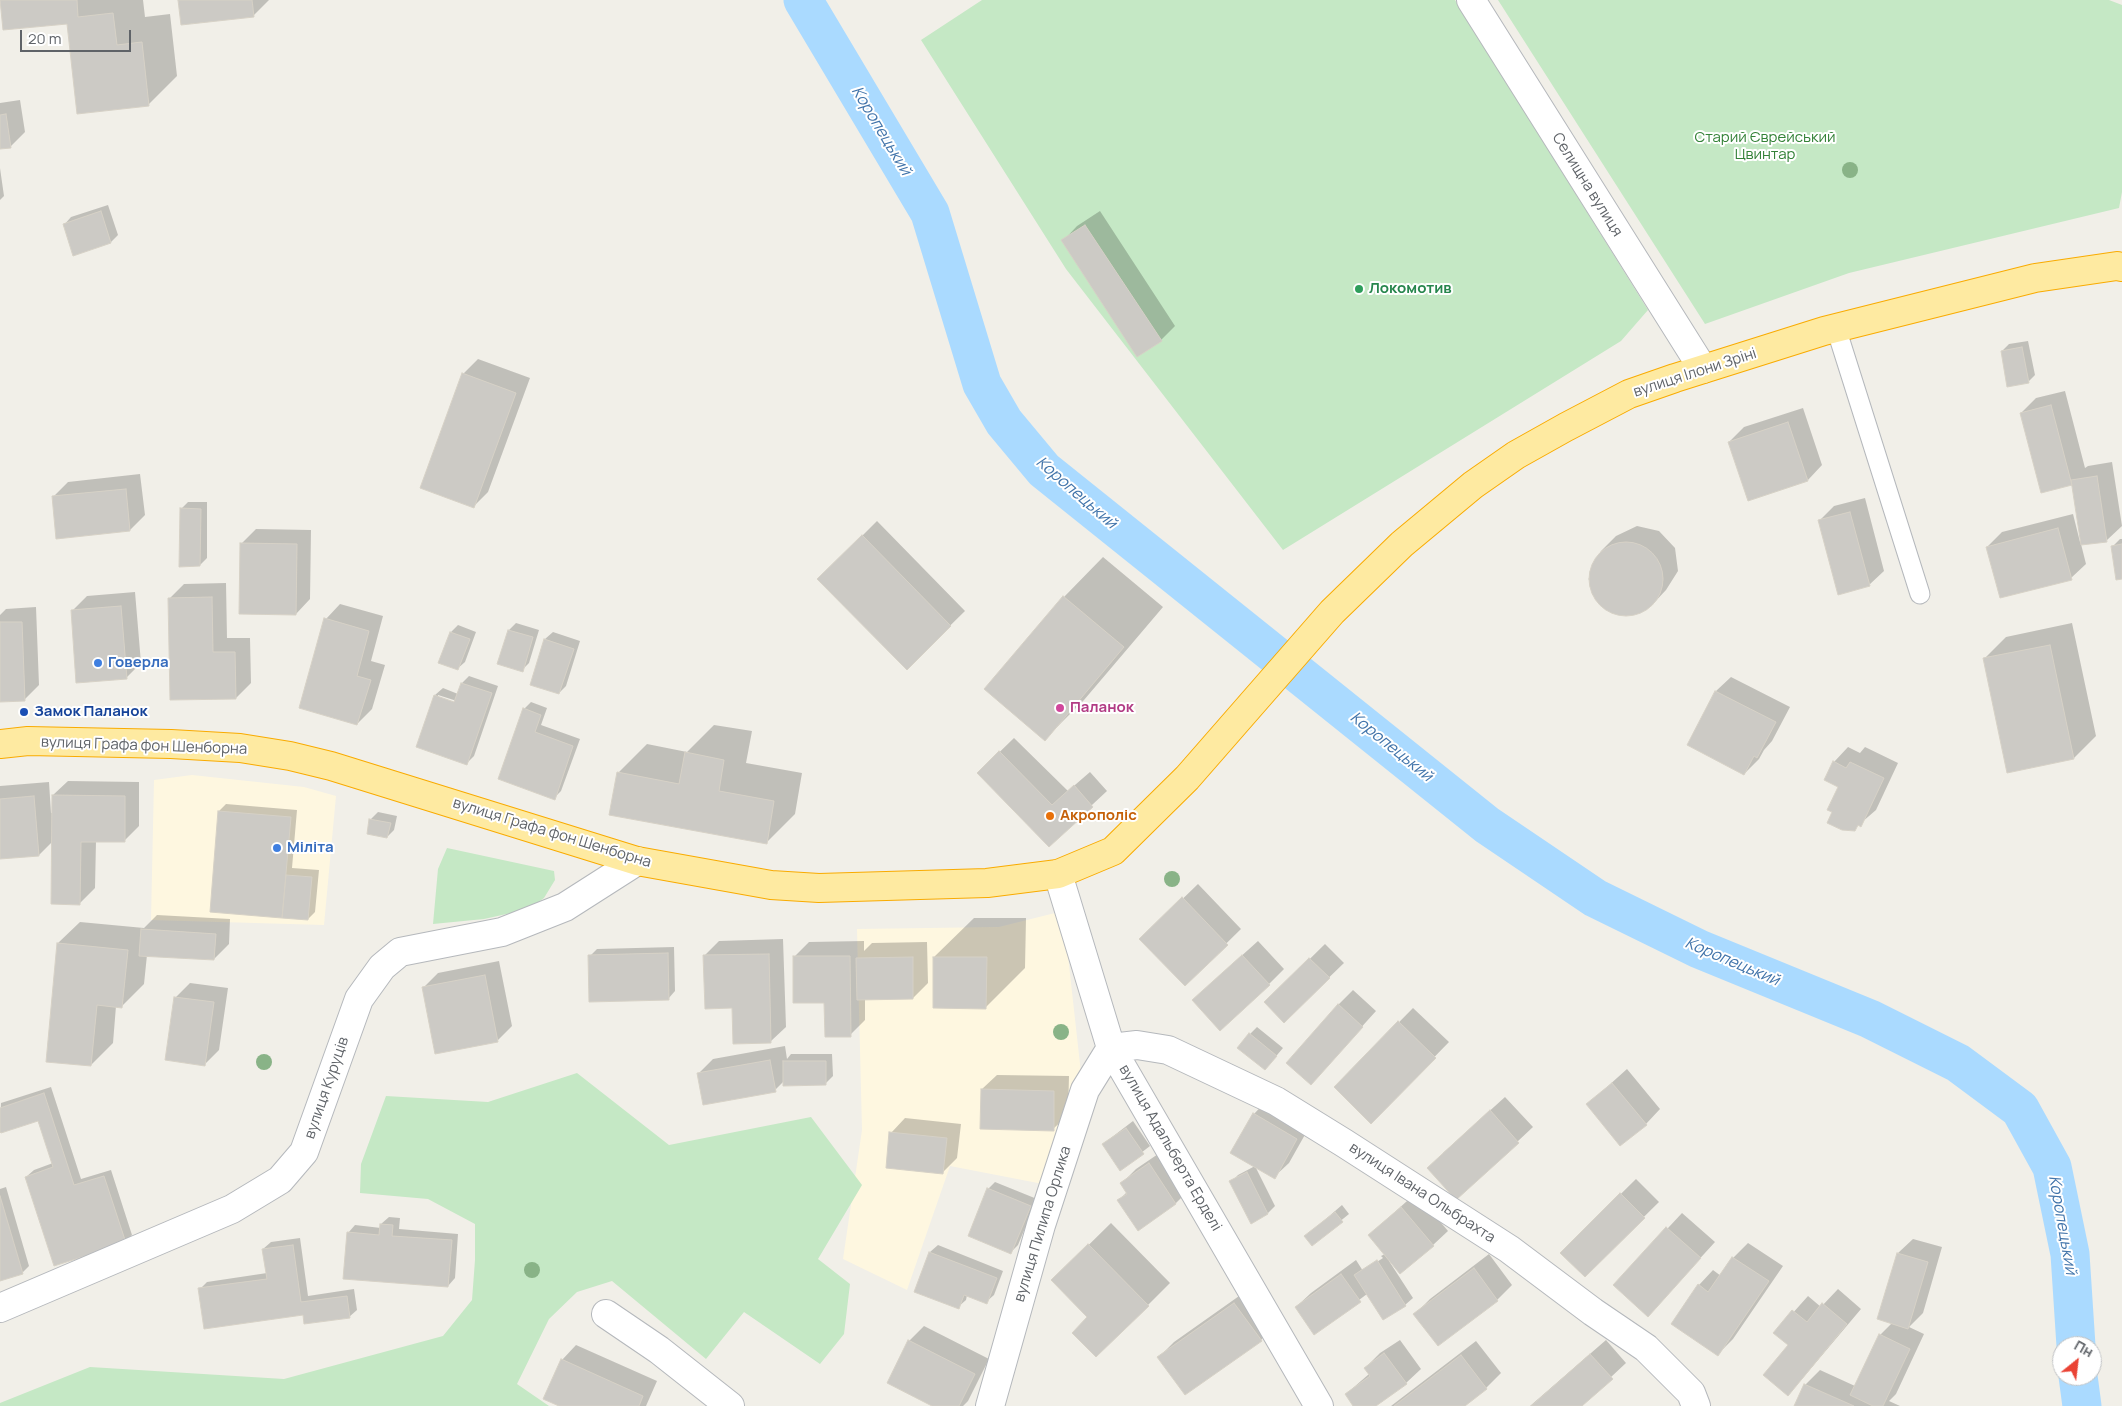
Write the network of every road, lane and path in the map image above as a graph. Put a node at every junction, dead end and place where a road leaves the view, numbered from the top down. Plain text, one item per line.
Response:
1 (1471, 0) edge
2 (2122, 267) edge
3 (1836, 328) junction
4 (1702, 369) junction
5 (1920, 594) dead end
6 (1251, 704) joint
7 (0, 744) edge
8 (636, 861) junction
9 (1058, 874) junction
10 (1111, 1048) junction
11 (0, 1308) edge
12 (606, 1314) dead end
13 (730, 1406) edge
14 (990, 1406) edge
15 (1319, 1406) edge
16 (1696, 1406) edge

1 - 4 street, Селищна вулиця
2 - 3 highway, вулиця Ілони Зріні
3 - 4 highway, вулиця Ілони Зріні
3 - 5 lane
4 - 6 highway, вулиця Ілони Зріні
6 - 9 highway, вулиця Графа фон Шенборна
7 - 8 highway, вулиця Графа фон Шенборна
8 - 9 highway, вулиця Графа фон Шенборна
8 - 11 street, вулиця Куруців
9 - 10 street, вулиця Адальберта Ерделі
10 - 14 street, вулиця Пилипа Орлика
10 - 15 street, вулиця Адальберта Ерделі
10 - 16 street, вулиця Івана Ольбрахта
12 - 13 street

